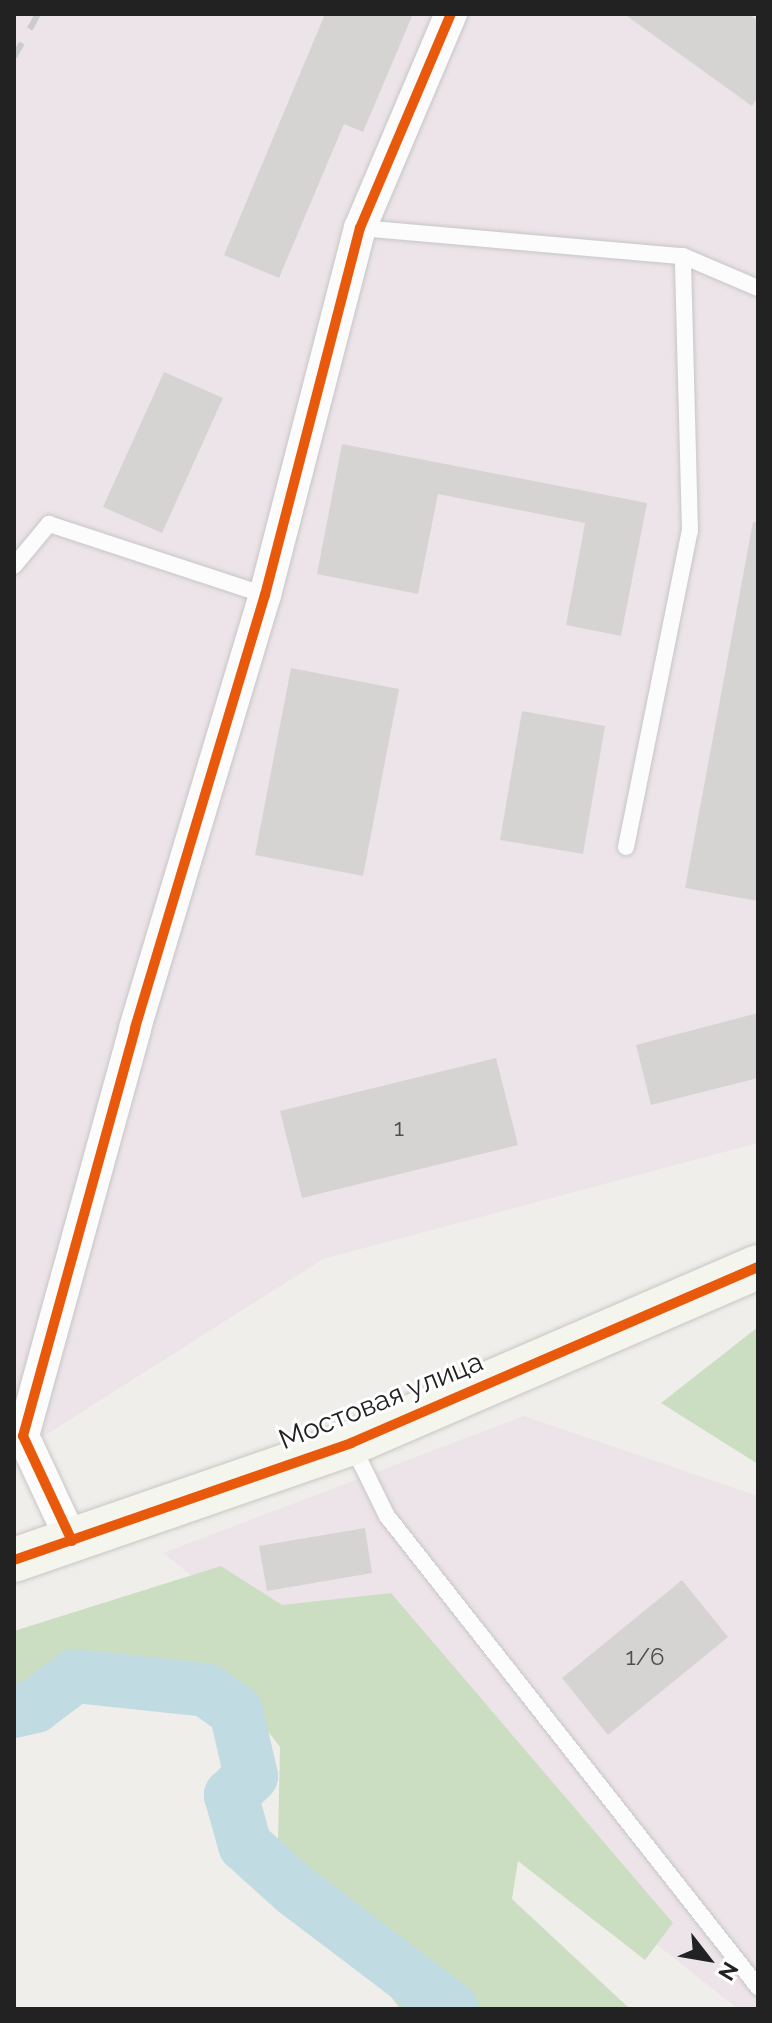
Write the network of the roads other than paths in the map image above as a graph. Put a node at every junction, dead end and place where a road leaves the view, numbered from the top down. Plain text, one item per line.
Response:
1 (451, 14) edge
2 (360, 228) junction
3 (683, 256) junction
4 (758, 288) edge
5 (14, 566) edge
6 (265, 595) junction
7 (626, 847) dead end
8 (758, 1267) edge
9 (351, 1443) junction
10 (72, 1541) junction
11 (14, 1560) edge
12 (758, 1987) edge

1 - 2 street
2 - 3 lane
2 - 6 street
3 - 4 lane
3 - 7 lane
5 - 6 lane
6 - 10 street
8 - 9 street, Мостовая улица
9 - 10 street, Мостовая улица
9 - 12 lane
10 - 11 street, Мостовая улица

